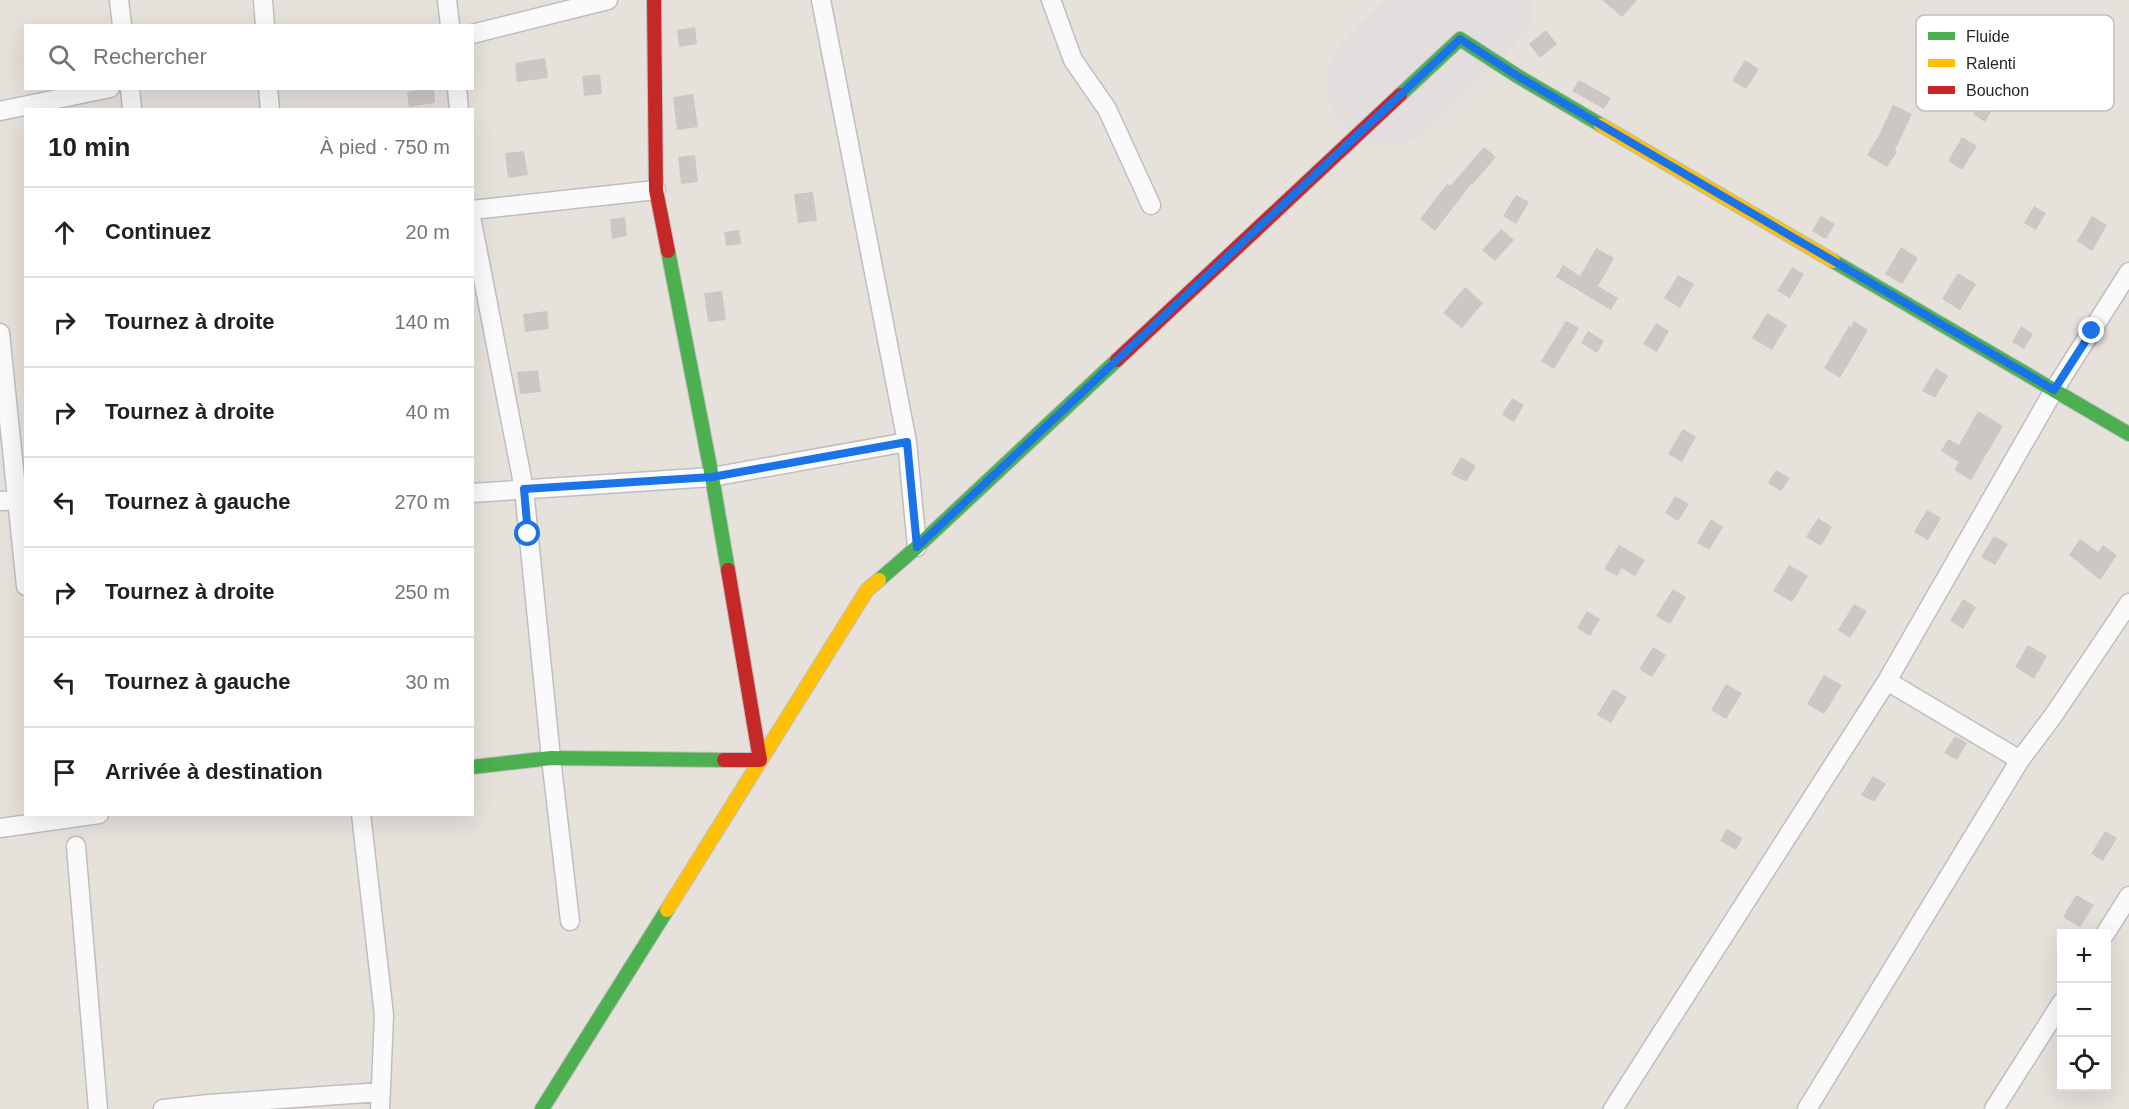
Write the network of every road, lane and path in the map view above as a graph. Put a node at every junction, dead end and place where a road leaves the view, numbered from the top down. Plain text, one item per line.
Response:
1 (119, 0) edge
2 (263, 0) edge
3 (447, 0) edge
4 (608, 0) edge
5 (654, 0) edge
6 (821, 0) edge
7 (1051, 0) edge
8 (122, 24) edge
9 (265, 24) edge
10 (450, 24) edge
11 (474, 34) edge
12 (100, 90) edge
13 (130, 90) edge
14 (268, 90) edge
15 (457, 90) edge
16 (132, 108) edge
17 (270, 108) edge
18 (459, 108) edge
19 (0, 111) edge
20 (656, 190) junction
21 (1151, 205) dead end
22 (474, 210) edge
23 (474, 232) edge
24 (2129, 272) edge
25 (0, 333) edge
26 (2054, 390) junction
27 (2129, 434) edge
28 (907, 442) junction
29 (712, 477) junction
30 (524, 489) junction
31 (474, 493) edge
32 (14, 501) edge
33 (917, 547) junction
34 (24, 572) edge
35 (2129, 603) edge
36 (1887, 681) junction
37 (551, 758) junction
38 (760, 760) junction
39 (2020, 760) junction
40 (474, 766) edge
41 (76, 816) edge
42 (361, 816) edge
43 (41, 819) edge
44 (0, 828) edge
45 (76, 846) dead end
46 (2129, 896) edge
47 (570, 921) dead end
48 (2108, 929) edge
49 (2057, 1008) edge
50 (380, 1101) edge
51 (98, 1109) edge
52 (163, 1109) edge
53 (542, 1109) edge
54 (1612, 1109) edge
55 (1807, 1109) edge
56 (1994, 1109) edge

1 - 8 street
2 - 9 street
3 - 10 street
4 - 11 street
5 - 20 street
6 - 28 street
7 - 21 street
12 - 19 street
13 - 16 street
14 - 17 street
15 - 18 street
20 - 22 street
20 - 29 street
23 - 30 street
24 - 26 street
25 - 32 street
26 - 27 street
26 - 33 street
26 - 36 street
28 - 29 street
28 - 33 street
29 - 30 street
29 - 38 street
30 - 31 street
30 - 37 street
32 - 34 street
33 - 38 street
35 - 39 street
36 - 39 street
36 - 54 street
37 - 38 street
37 - 40 street
37 - 47 street
38 - 53 street
39 - 55 street
41 - 43 street
42 - 50 street
43 - 44 street
45 - 51 street
46 - 48 street
49 - 56 street
50 - 52 street

